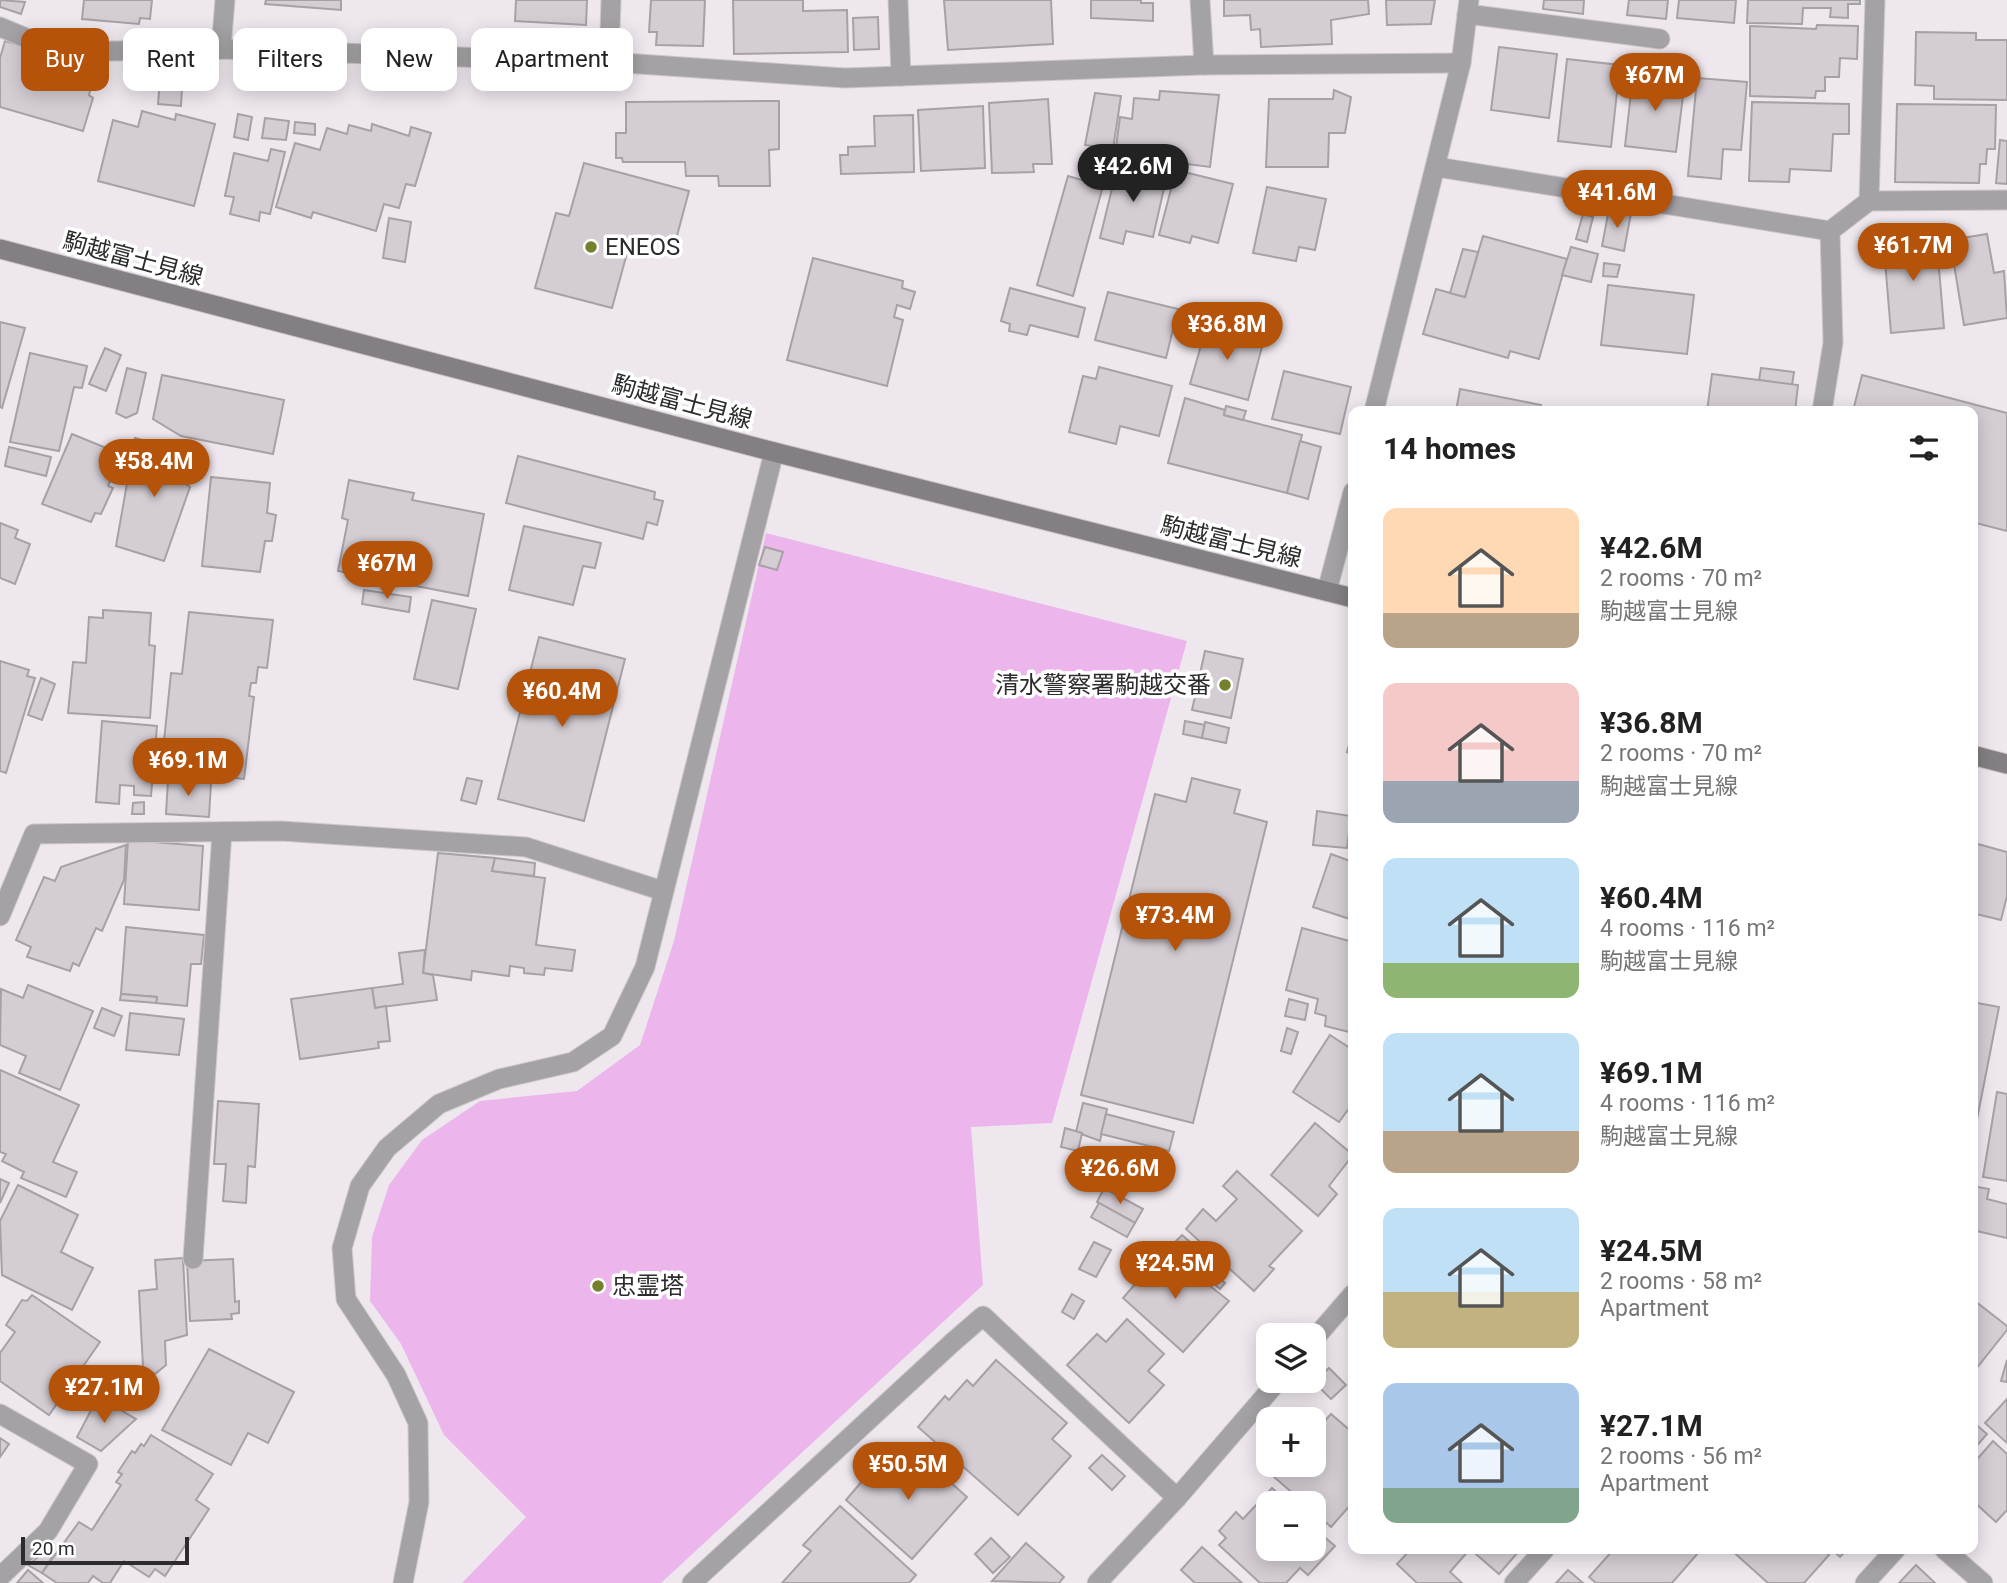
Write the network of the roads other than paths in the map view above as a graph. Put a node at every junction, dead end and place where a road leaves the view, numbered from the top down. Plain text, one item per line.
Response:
1 (225, 0) edge
2 (611, 0) edge
3 (898, 0) edge
4 (1200, 0) edge
5 (1875, 0) edge
6 (1468, 7) edge
7 (0, 27) edge
8 (610, 28) edge
9 (1660, 39) dead end
10 (221, 49) junction
11 (471, 57) edge
12 (1461, 63) junction
13 (633, 64) edge
14 (1204, 65) junction
15 (901, 76) junction
16 (1437, 167) junction
17 (2007, 200) edge
18 (1869, 201) junction
19 (1830, 231) junction
20 (0, 249) edge
21 (1375, 406) edge
22 (1823, 406) edge
23 (774, 452) junction
24 (1348, 511) edge
25 (1327, 592) junction
26 (1348, 597) edge
27 (1978, 757) edge
28 (2007, 764) edge
29 (222, 832) junction
30 (663, 891) junction
31 (0, 916) edge
32 (192, 1259) dead end
33 (1348, 1300) edge
34 (1326, 1325) edge
35 (1268, 1393) edge
36 (0, 1414) edge
37 (1177, 1498) junction
38 (1540, 1554) edge
39 (1891, 1554) edge
40 (1950, 1554) edge
41 (0, 1577) edge
42 (403, 1583) edge
43 (692, 1583) edge
44 (1097, 1583) edge
45 (1514, 1583) edge
46 (1865, 1583) edge
47 (1983, 1583) edge

1 - 10 street
2 - 8 street
3 - 15 street
4 - 14 street
5 - 18 street
6 - 9 street
6 - 12 street
7 - 10 street
10 - 11 street
12 - 14 street
12 - 16 street
13 - 15 street
14 - 15 street
16 - 19 street
16 - 21 street
17 - 18 street
18 - 19 street
19 - 22 street
20 - 23 main road, 駒越富士見線
23 - 25 main road, 駒越富士見線
23 - 30 street
24 - 25 street
25 - 26 main road, 駒越富士見線
27 - 28 main road
29 - 30 street
29 - 31 street
29 - 32 street
30 - 42 street
33 - 34 street
35 - 37 street
36 - 41 street
37 - 43 street
37 - 44 street
38 - 45 street
39 - 46 street
40 - 47 street

